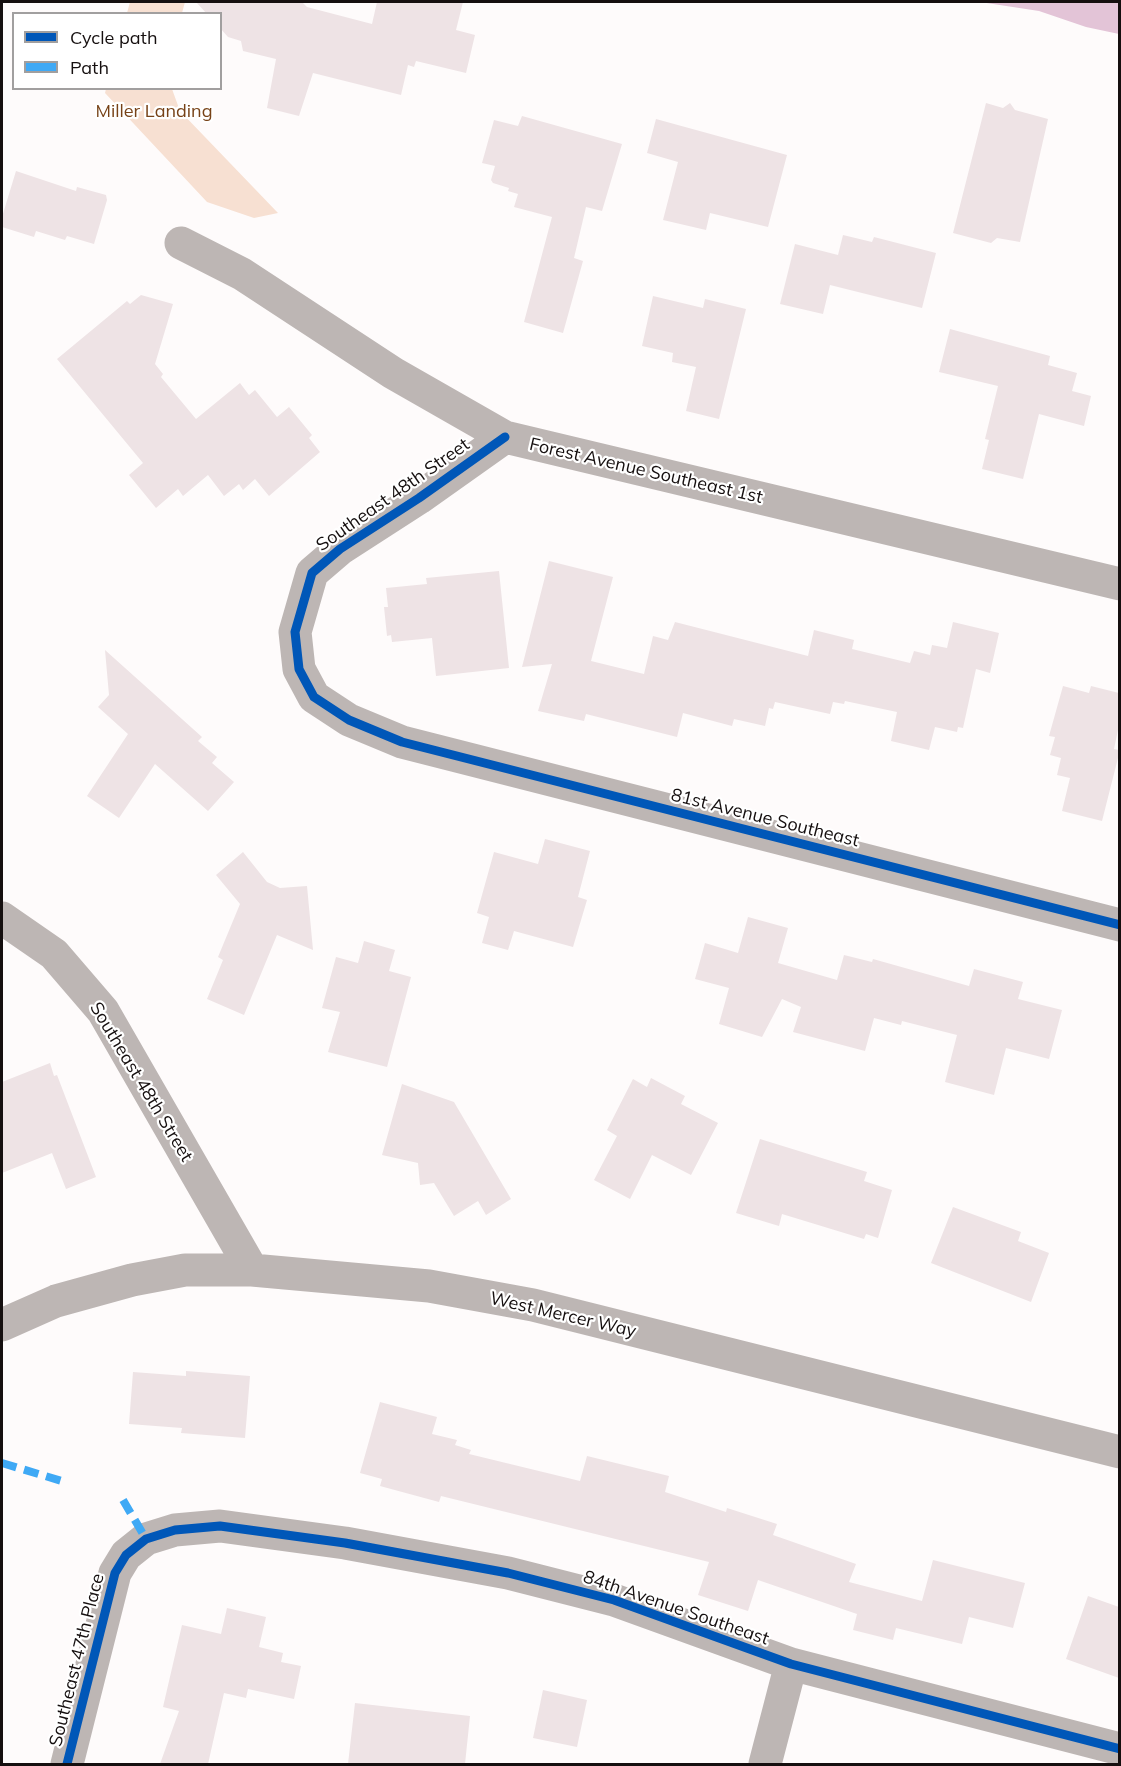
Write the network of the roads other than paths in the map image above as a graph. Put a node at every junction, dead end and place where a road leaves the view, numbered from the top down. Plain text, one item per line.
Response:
1 (181, 243) dead end
2 (505, 437) junction
3 (1119, 584) edge
4 (402, 742) joint
5 (2, 918) edge
6 (1119, 925) edge
7 (252, 1270) junction
8 (2, 1325) edge
9 (1119, 1452) edge
10 (146, 1539) joint
11 (791, 1664) junction
12 (1119, 1749) edge
13 (67, 1764) edge
14 (765, 1764) edge

1 - 2 street, Forest Avenue Southeast 1st
2 - 3 street, Forest Avenue Southeast 1st
2 - 4 street, Southeast 48th Street
4 - 6 street, 81st Avenue Southeast
5 - 7 street, Southeast 48th Street
7 - 8 street, West Mercer Way
7 - 9 street, West Mercer Way
10 - 11 street, 84th Avenue Southeast
10 - 13 street, Southeast 47th Place
11 - 12 street, 84th Avenue Southeast
11 - 14 street

